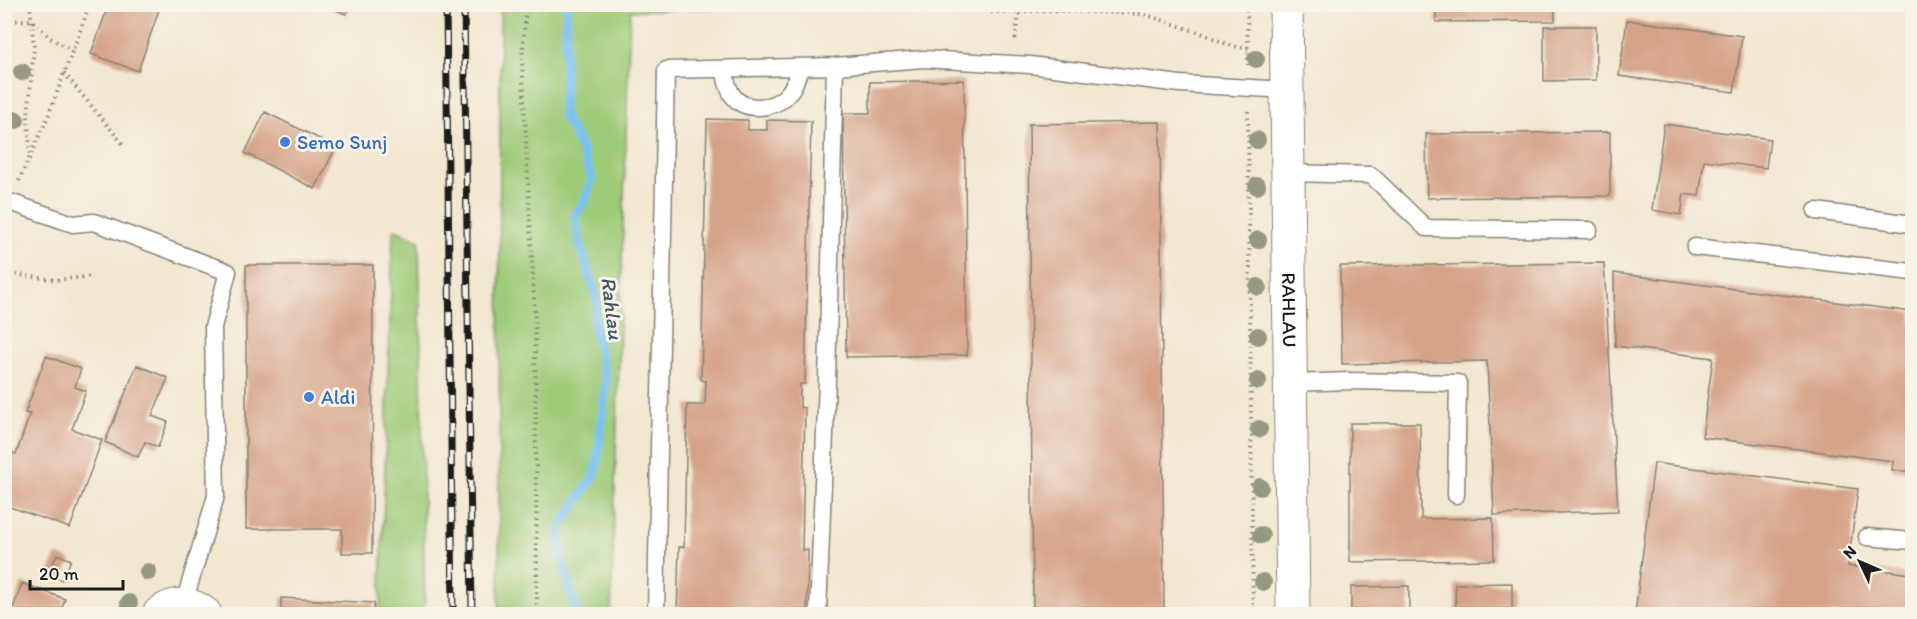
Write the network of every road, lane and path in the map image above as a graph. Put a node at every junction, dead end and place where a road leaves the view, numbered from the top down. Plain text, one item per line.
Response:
1 (30, 4) edge
2 (90, 4) edge
3 (526, 4) edge
4 (1247, 4) edge
5 (1286, 4) edge
6 (991, 12) dead end
7 (1019, 12) junction
8 (32, 20) junction
9 (4, 21) edge
10 (1014, 42) dead end
11 (1248, 50) junction
12 (72, 51) junction
13 (835, 66) junction
14 (800, 67) junction
15 (724, 69) junction
16 (63, 73) junction
17 (1248, 88) junction
18 (1287, 90) junction
19 (123, 144) dead end
20 (1288, 173) junction
21 (4, 200) edge
22 (1815, 211) dead end
23 (1912, 225) edge
24 (1589, 230) dead end
25 (1695, 247) dead end
26 (1912, 272) edge
27 (4, 273) edge
28 (93, 276) dead end
29 (1291, 383) junction
30 (1456, 495) dead end
31 (1868, 537) dead end
32 (1912, 541) edge
33 (183, 611) edge
34 (537, 615) edge
35 (656, 615) edge
36 (818, 615) edge
37 (1253, 615) edge
38 (1293, 615) edge

1 - 8 path
2 - 12 path
3 - 34 path
4 - 11 path
5 - 18 street, RAHLAU
6 - 7 path
7 - 10 path
7 - 11 path
8 - 9 path
8 - 12 path
8 - 16 path
11 - 17 path
12 - 16 path
13 - 14 lane
13 - 17 lane
13 - 36 lane
14 - 15 lane
14 - 15 lane
15 - 35 lane
16 - 19 path
17 - 18 lane
17 - 37 path
18 - 20 street, RAHLAU
20 - 24 lane
20 - 29 street, RAHLAU
21 - 33 lane
22 - 23 lane
25 - 26 lane
27 - 28 path
29 - 30 lane
29 - 38 street, RAHLAU
31 - 32 lane

